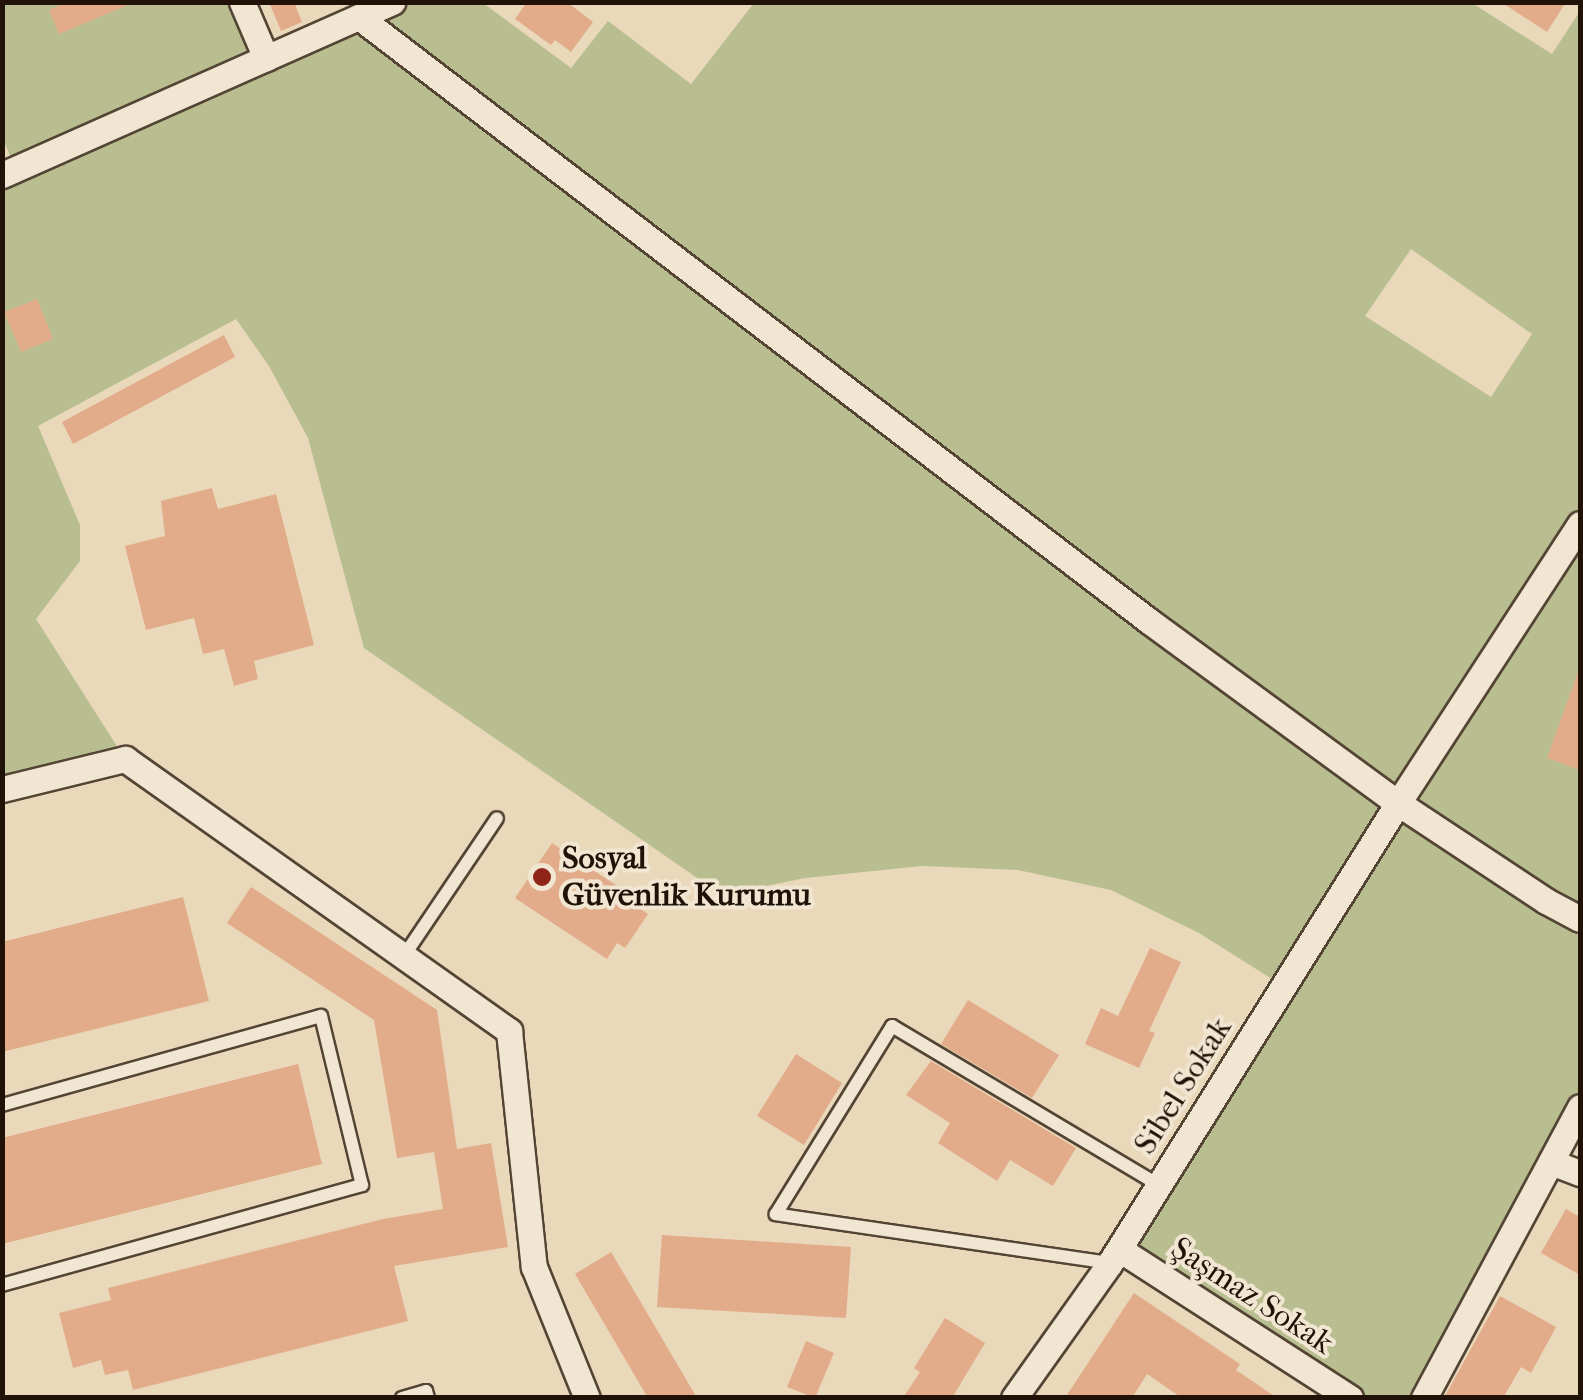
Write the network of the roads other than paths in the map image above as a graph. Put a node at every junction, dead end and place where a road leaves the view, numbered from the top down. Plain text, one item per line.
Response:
1 (242, 2) edge
2 (392, 2) edge
3 (360, 17) junction
4 (266, 58) junction
5 (2, 175) edge
6 (1580, 524) edge
7 (2, 789) edge
8 (1398, 803) junction
9 (496, 818) dead end
10 (1580, 918) edge
11 (404, 956) junction
12 (2, 1106) edge
13 (1580, 1107) edge
14 (1551, 1162) junction
15 (1580, 1173) edge
16 (1158, 1185) junction
17 (1115, 1256) junction
18 (2, 1285) edge
19 (402, 1398) edge
20 (428, 1398) edge
21 (587, 1398) edge
22 (1014, 1398) edge
23 (1350, 1398) edge
24 (1424, 1398) edge

1 - 4 street
2 - 3 street
3 - 4 street
3 - 8 street
4 - 5 street
6 - 8 street, Sibel Sokak
7 - 11 street
8 - 10 street
8 - 16 street, Sibel Sokak
9 - 11 lane
11 - 21 street
12 - 18 lane
13 - 14 street
14 - 15 street
14 - 24 street
16 - 17 street, Sibel Sokak
16 - 17 lane
17 - 22 street, Sibel Sokak
17 - 23 street, Şaşmaz Sokak
19 - 20 lane

